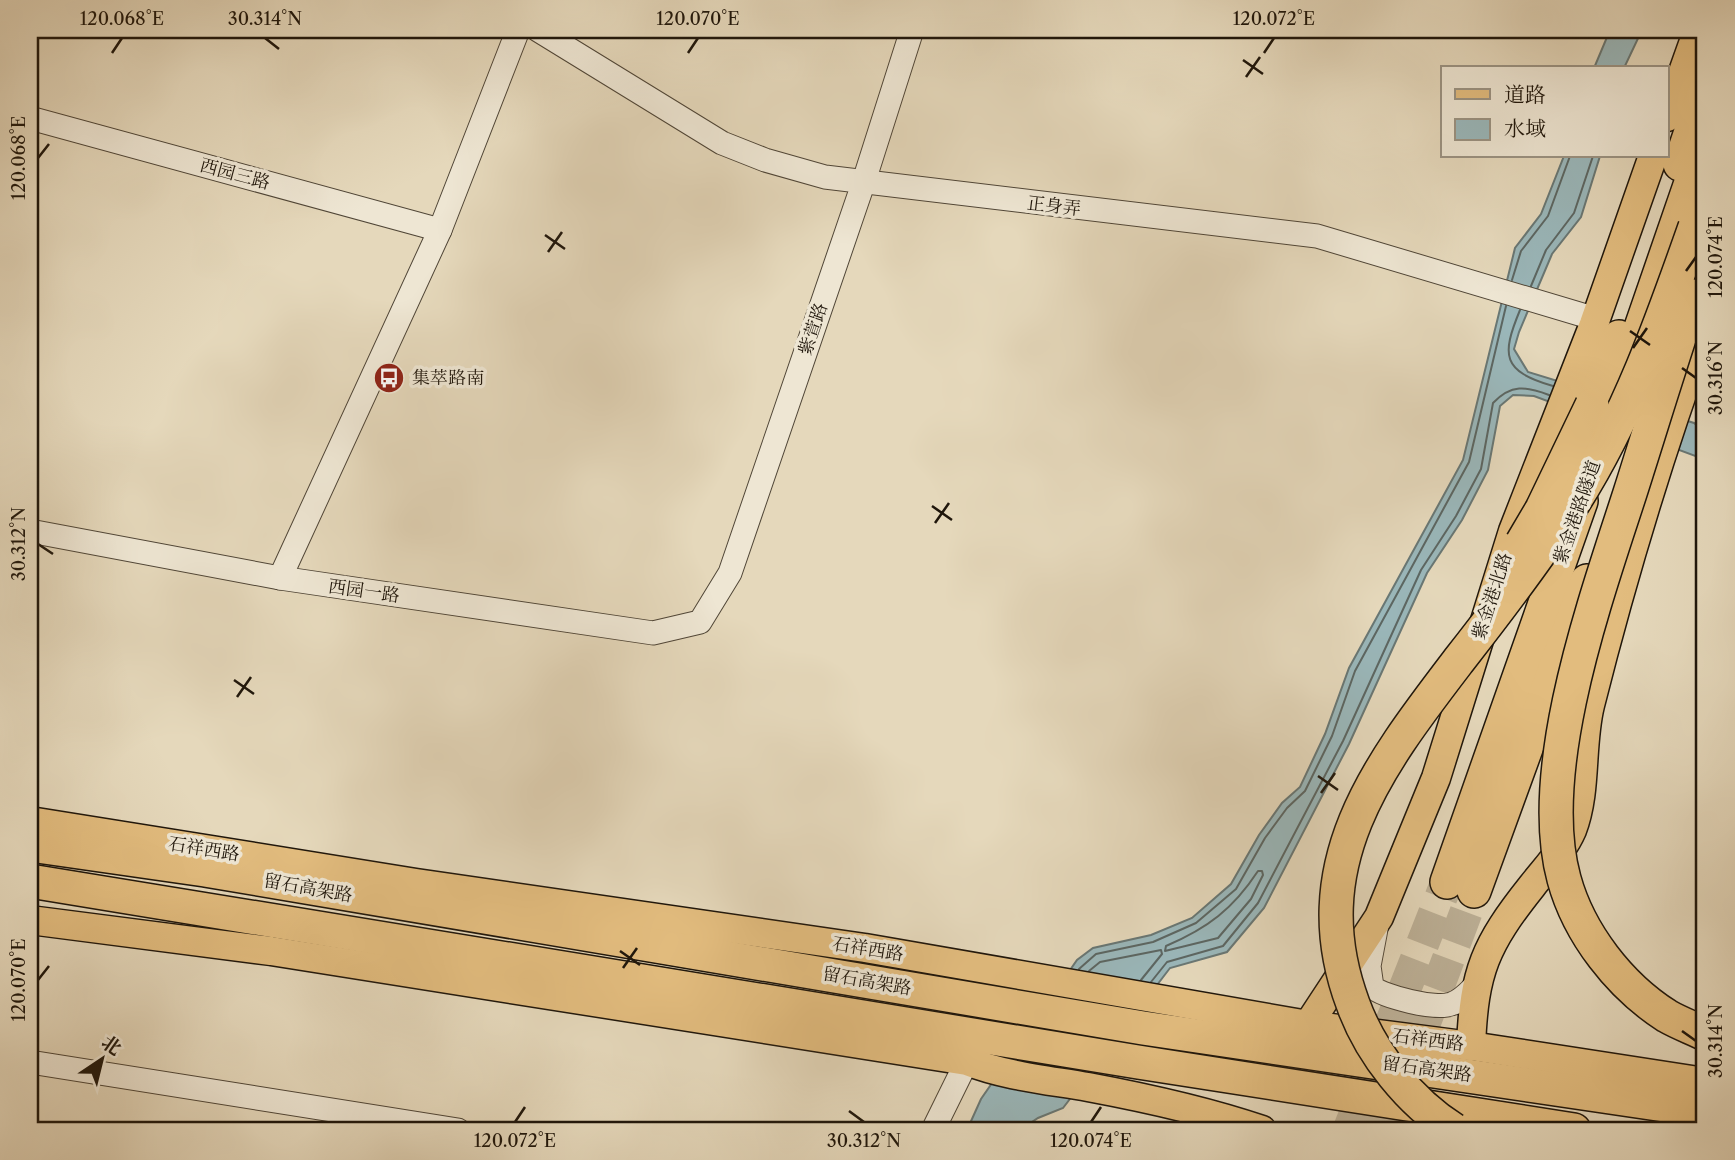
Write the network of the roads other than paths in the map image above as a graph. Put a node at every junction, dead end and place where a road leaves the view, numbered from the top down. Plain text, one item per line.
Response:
1 (517, 30) edge
2 (538, 30) edge
3 (912, 30) edge
4 (1698, 30) edge
5 (1705, 90) edge
6 (1668, 114) edge
7 (30, 118) edge
8 (1705, 142) edge
9 (1652, 158) edge
10 (863, 184) junction
11 (1702, 220) edge
12 (440, 230) junction
13 (1705, 262) edge
14 (1596, 319) junction
15 (1704, 335) edge
16 (30, 531) edge
17 (280, 578) junction
18 (700, 622) joint
19 (1417, 715) junction
20 (30, 821) edge
21 (30, 845) edge
22 (30, 881) edge
23 (1379, 918) junction
24 (30, 920) edge
25 (1477, 984) junction
26 (1149, 1013) junction
27 (1308, 1025) junction
28 (1705, 1034) edge
29 (1471, 1045) junction
30 (983, 1056) junction
31 (30, 1062) edge
32 (1705, 1082) edge
33 (1705, 1111) edge
34 (458, 1130) edge
35 (933, 1130) edge
36 (1262, 1130) edge
37 (1454, 1130) edge
38 (1574, 1130) edge

1 - 12 street
2 - 10 street, 正身弄
3 - 10 street, 紫萱路
4 - 6 main road
5 - 19 highway, bridge
7 - 12 street, 西园三路
8 - 11 highway, 紫金港路隧道
9 - 14 main road, 紫金港北路
10 - 14 street, 正身弄
10 - 18 street, 紫萱路
11 - 19 highway, bridge
12 - 17 street
13 - 28 highway, bridge
14 - 23 main road, 紫金港北路
15 - 25 main road
16 - 17 street, 西园一路
17 - 18 street, 西园一路
19 - 37 highway, bridge
20 - 26 main road, 石祥西路
21 - 26 highway, 留石高架路
22 - 30 highway, 留石高架路
23 - 25 street
23 - 27 main road, 紫金港北路
24 - 30 main road
25 - 29 main road
26 - 27 main road, 石祥西路
26 - 33 highway, 留石高架路
27 - 29 main road, 石祥西路
29 - 32 main road, 石祥西路
30 - 35 street
30 - 36 main road
30 - 38 highway, 留石高架路
31 - 34 street

